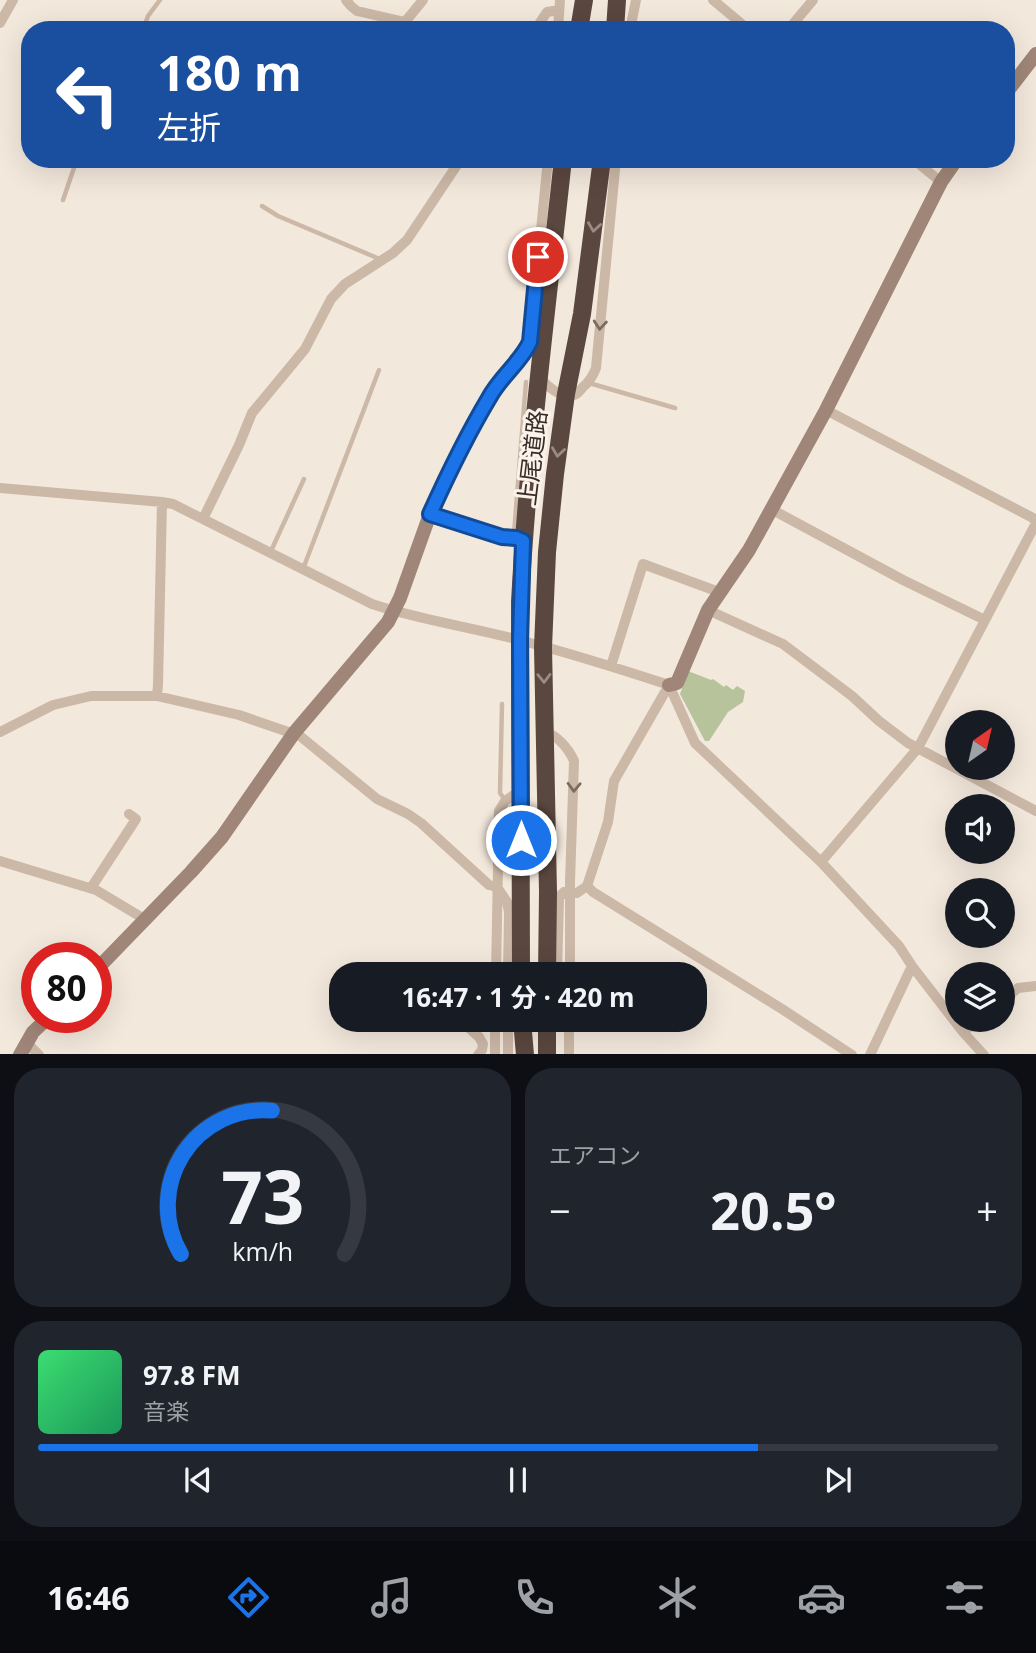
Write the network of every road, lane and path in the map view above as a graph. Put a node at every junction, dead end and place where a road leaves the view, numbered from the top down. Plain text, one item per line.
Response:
1 (13, 0) edge
2 (160, 0) edge
3 (346, 0) edge
4 (423, 0) edge
5 (584, 0) edge
6 (617, 0) edge
7 (636, 0) edge
8 (713, 0) edge
9 (813, 0) edge
10 (560, 5) edge
11 (146, 21) edge
12 (392, 21) edge
13 (412, 21) edge
14 (542, 21) edge
15 (580, 21) edge
16 (616, 21) edge
17 (632, 21) edge
18 (738, 21) edge
19 (796, 21) edge
20 (0, 23) edge
21 (1036, 54) edge
22 (1015, 81) edge
23 (74, 168) edge
24 (455, 168) edge
25 (547, 168) edge
26 (563, 168) edge
27 (601, 168) edge
28 (615, 168) edge
29 (924, 168) edge
30 (951, 168) edge
31 (941, 182) junction
32 (62, 200) dead end
33 (262, 206) dead end
34 (382, 260) junction
35 (525, 353) joint
36 (379, 370) dead end
37 (533, 380) junction
38 (588, 383) junction
39 (566, 396) junction
40 (675, 408) dead end
41 (826, 410) junction
42 (304, 479) dead end
43 (0, 488) edge
44 (162, 502) junction
45 (771, 509) junction
46 (430, 514) junction
47 (203, 519) junction
48 (520, 540) junction
49 (271, 553) junction
50 (303, 569) junction
51 (719, 592) junction
52 (708, 610) junction
53 (394, 611) junction
54 (985, 620) junction
55 (520, 640) junction
56 (543, 647) junction
57 (611, 666) junction
58 (669, 685) junction
59 (157, 696) junction
60 (502, 704) dead end
61 (0, 732) edge
62 (545, 732) junction
63 (293, 733) junction
64 (918, 748) junction
65 (521, 790) junction
66 (505, 801) junction
67 (1036, 811) edge
68 (129, 814) dead end
69 (0, 862) edge
70 (821, 862) junction
71 (587, 886) junction
72 (498, 887) junction
73 (91, 888) junction
74 (570, 892) junction
75 (146, 920) junction
76 (112, 954) edge
77 (496, 962) edge
78 (509, 962) edge
79 (521, 962) edge
80 (547, 962) edge
81 (557, 962) edge
82 (570, 962) edge
83 (912, 966) junction
84 (1036, 986) edge
85 (1015, 991) edge
86 (945, 1008) edge
87 (473, 1032) edge
88 (495, 1032) edge
89 (508, 1032) edge
90 (524, 1032) edge
91 (547, 1032) edge
92 (569, 1032) edge
93 (964, 1032) edge
94 (32, 1033) edge
95 (24, 1049) edge
96 (479, 1054) edge
97 (495, 1054) edge
98 (508, 1054) edge
99 (525, 1054) edge
100 (547, 1054) edge
101 (569, 1054) edge
102 (850, 1054) edge
103 (870, 1054) edge
104 (983, 1054) edge

1 - 20 street
2 - 11 lane
3 - 12 street
4 - 13 street
5 - 15 highway
6 - 16 highway
7 - 17 street
8 - 18 street
9 - 19 street
10 - 14 street
21 - 22 street
23 - 32 lane
24 - 34 street
25 - 35 street
26 - 37 highway, 上尾道路
27 -> 39 highway, 上尾道路
28 -> 38 street
29 - 31 street
30 - 31 street
31 - 41 street
33 - 34 lane
34 - 47 street
35 - 46 street
36 - 50 lane
37 - 39 street
37 - 48 highway, 上尾道路
38 - 39 street
38 - 40 lane
39 -> 56 highway, 上尾道路
41 - 45 street
41 - 54 street
42 - 49 lane
43 - 44 street
44 - 47 street
44 - 59 street
45 - 51 street
45 - 54 street
46 - 48 street
46 - 53 street
47 - 49 street
48 - 55 highway, 上尾道路
49 - 50 street
50 - 53 street
51 - 52 street
51 - 57 street
52 - 58 street
52 - 64 street
53 - 55 street
53 - 63 street
54 - 64 street
55 - 56 street
55 - 65 highway, 上尾道路
56 - 57 street
56 -> 62 highway, 上尾道路
57 - 58 street
58 - 70 street
58 - 71 street
59 - 61 street
59 - 63 street
60 - 66 lane
62 -> 74 street
62 - 80 highway, 上尾道路
63 - 72 street
63 - 75 street
64 - 67 street
64 - 70 street
65 - 66 street
65 - 79 highway, 上尾道路
66 - 72 street
68 - 73 street
69 - 73 street
70 - 83 street
71 - 74 street
71 - 102 street
72 - 77 street
72 - 78 street
73 - 75 street
74 - 81 street
74 - 82 street
75 - 76 street
83 - 86 street
83 - 103 street
84 - 85 street
87 - 96 street
88 - 97 street
89 - 98 street
90 - 99 highway
91 - 100 highway
92 - 101 street
93 - 104 street
94 - 95 street

